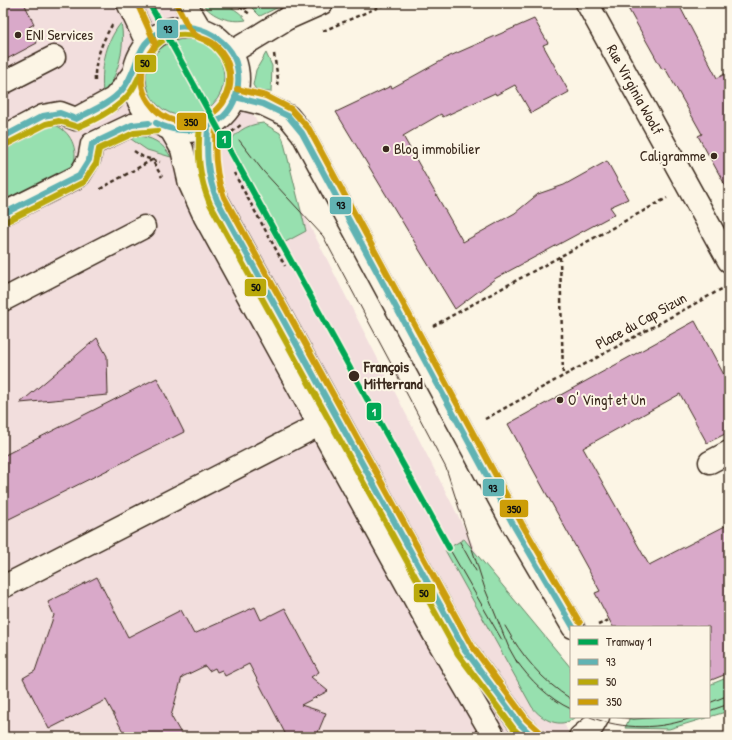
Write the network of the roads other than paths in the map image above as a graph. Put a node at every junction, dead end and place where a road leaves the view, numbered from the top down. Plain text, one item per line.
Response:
1 (128, 3) edge
2 (185, 3) edge
3 (322, 3) edge
4 (587, 3) edge
5 (198, 27) junction
6 (147, 43) junction
7 (232, 52) junction
8 (54, 57) dead end
9 (133, 74) junction
10 (3, 83) edge
11 (235, 97) junction
12 (76, 119) junction
13 (163, 126) junction
14 (208, 127) junction
15 (3, 137) edge
16 (92, 144) junction
17 (3, 214) edge
18 (144, 227) dead end
19 (729, 261) edge
20 (3, 300) edge
21 (319, 425) junction
22 (729, 452) edge
23 (710, 462) dead end
24 (3, 587) edge
25 (572, 626) edge
26 (597, 718) edge
27 (494, 737) edge
28 (533, 737) edge
29 (580, 737) edge

1 - 6 street
2 - 5 street
3 - 7 street
4 - 19 street, Rue Virginia Woolf
5 - 6 street
5 - 7 street
6 - 9 street
7 - 11 street
8 - 10 street
9 - 12 street
9 - 13 street
11 - 14 street
11 - 25 street
12 - 15 street
12 - 16 street
13 - 14 street
13 - 16 street
13 - 21 street
14 - 28 street
16 - 17 street
18 - 20 street
21 - 24 street
21 - 27 street
22 - 23 street
26 - 29 street

